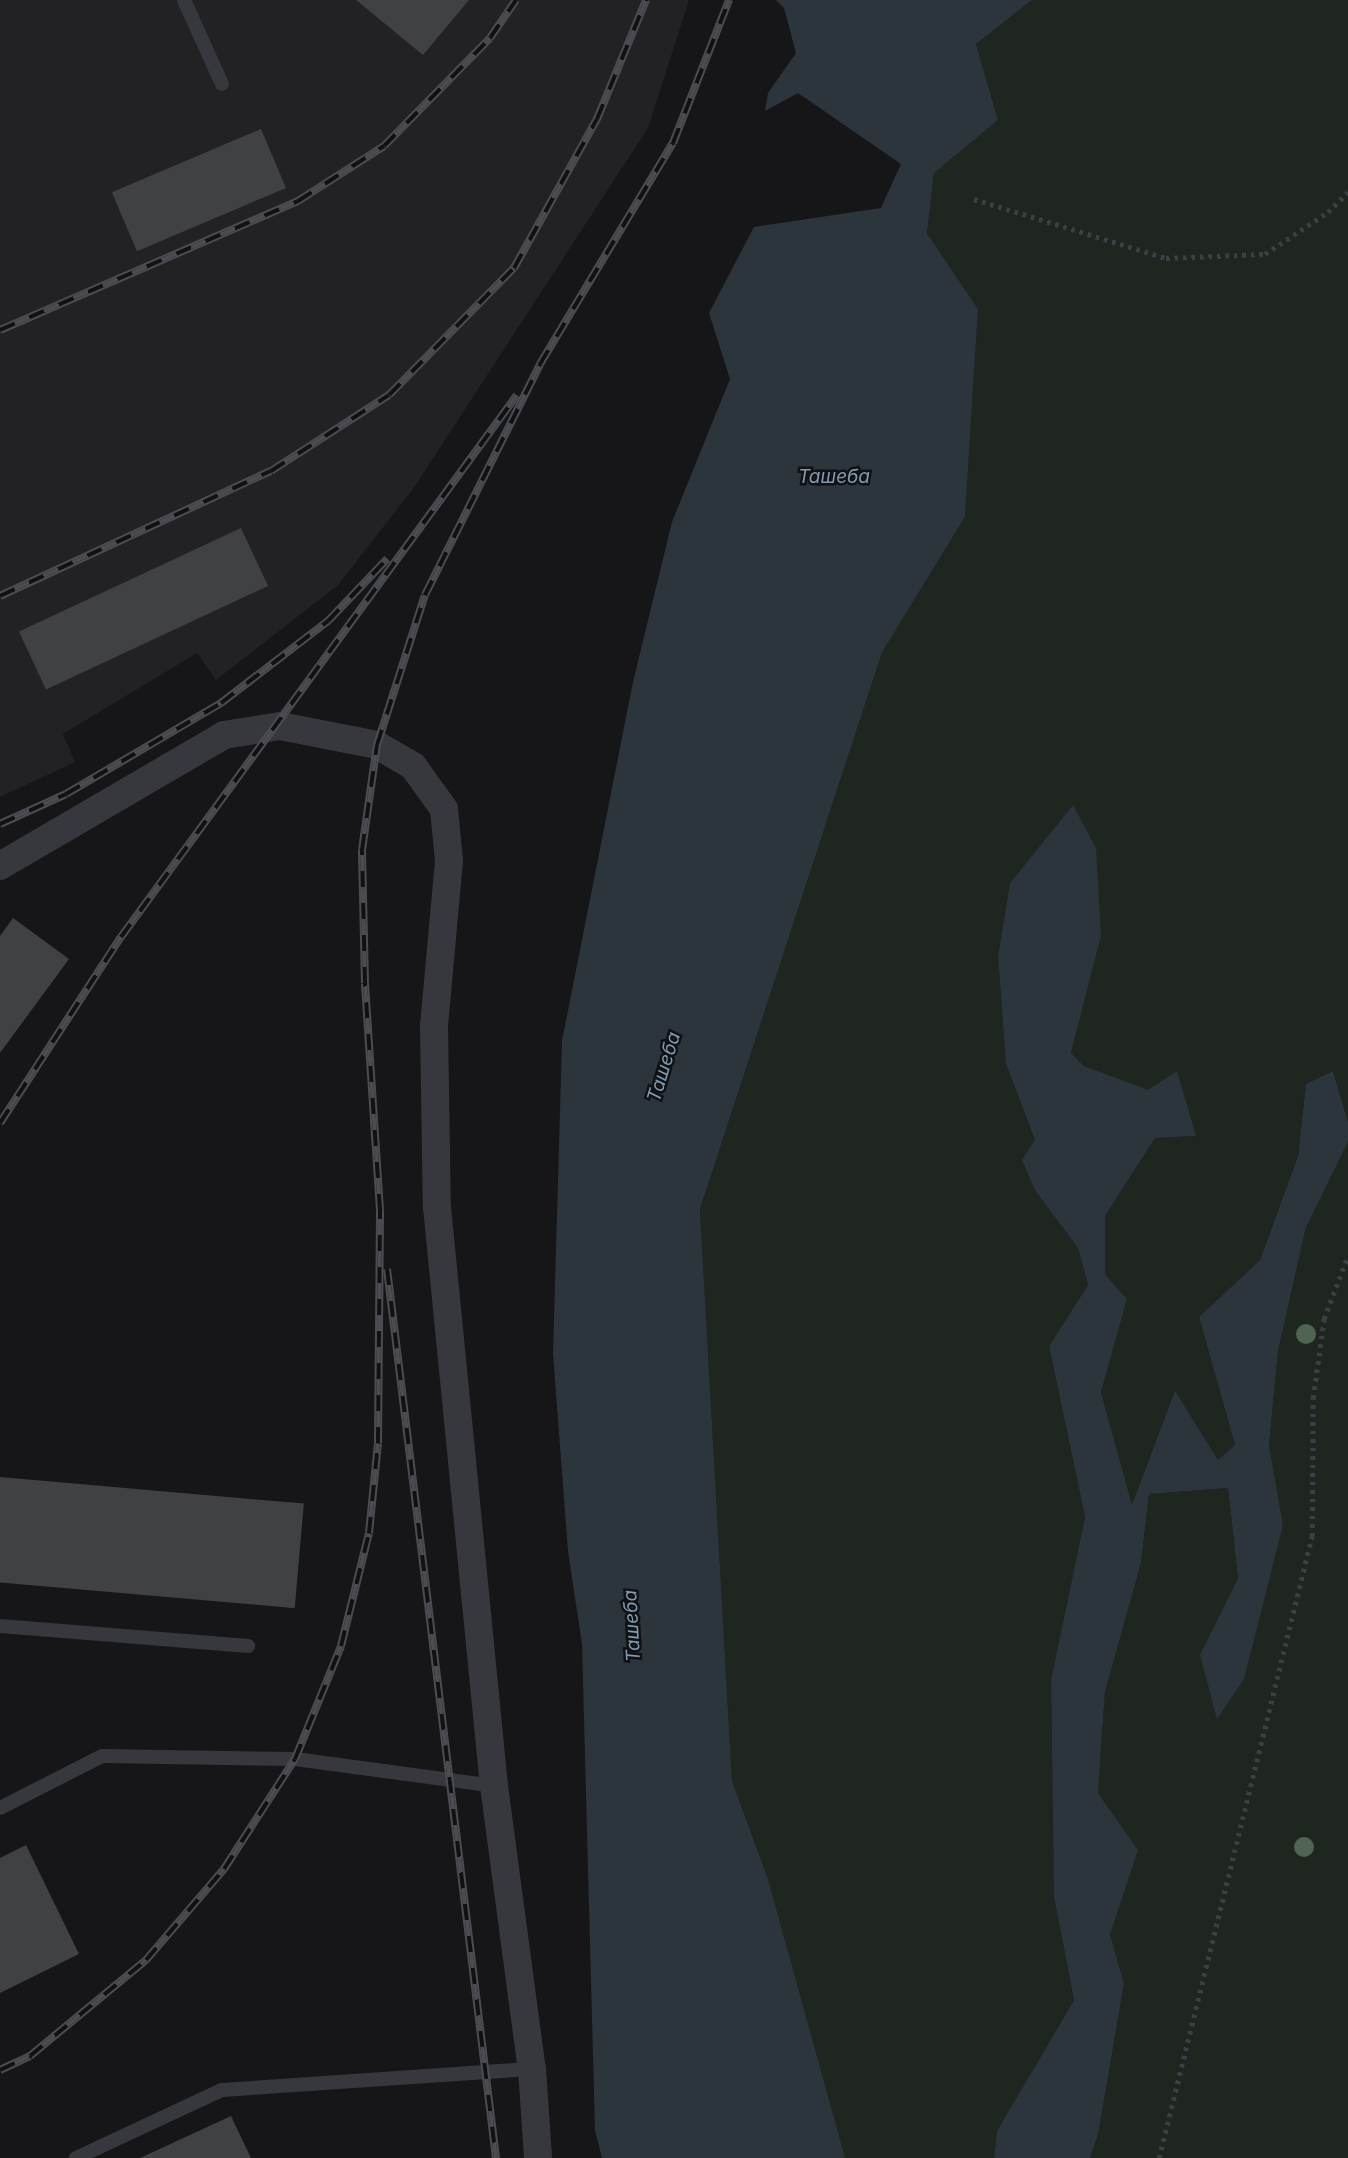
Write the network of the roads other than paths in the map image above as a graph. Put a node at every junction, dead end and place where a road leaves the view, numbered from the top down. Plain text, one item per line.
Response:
1 (184, 0) edge
2 (222, 84) dead end
3 (0, 866) edge
4 (0, 1626) edge
5 (247, 1646) dead end
6 (495, 1786) junction
7 (0, 1808) edge
8 (532, 2069) junction
9 (76, 2158) edge
10 (538, 2158) edge

1 - 2 lane
3 - 6 street
4 - 5 lane
6 - 7 lane
6 - 8 street
8 - 9 lane
8 - 10 street

